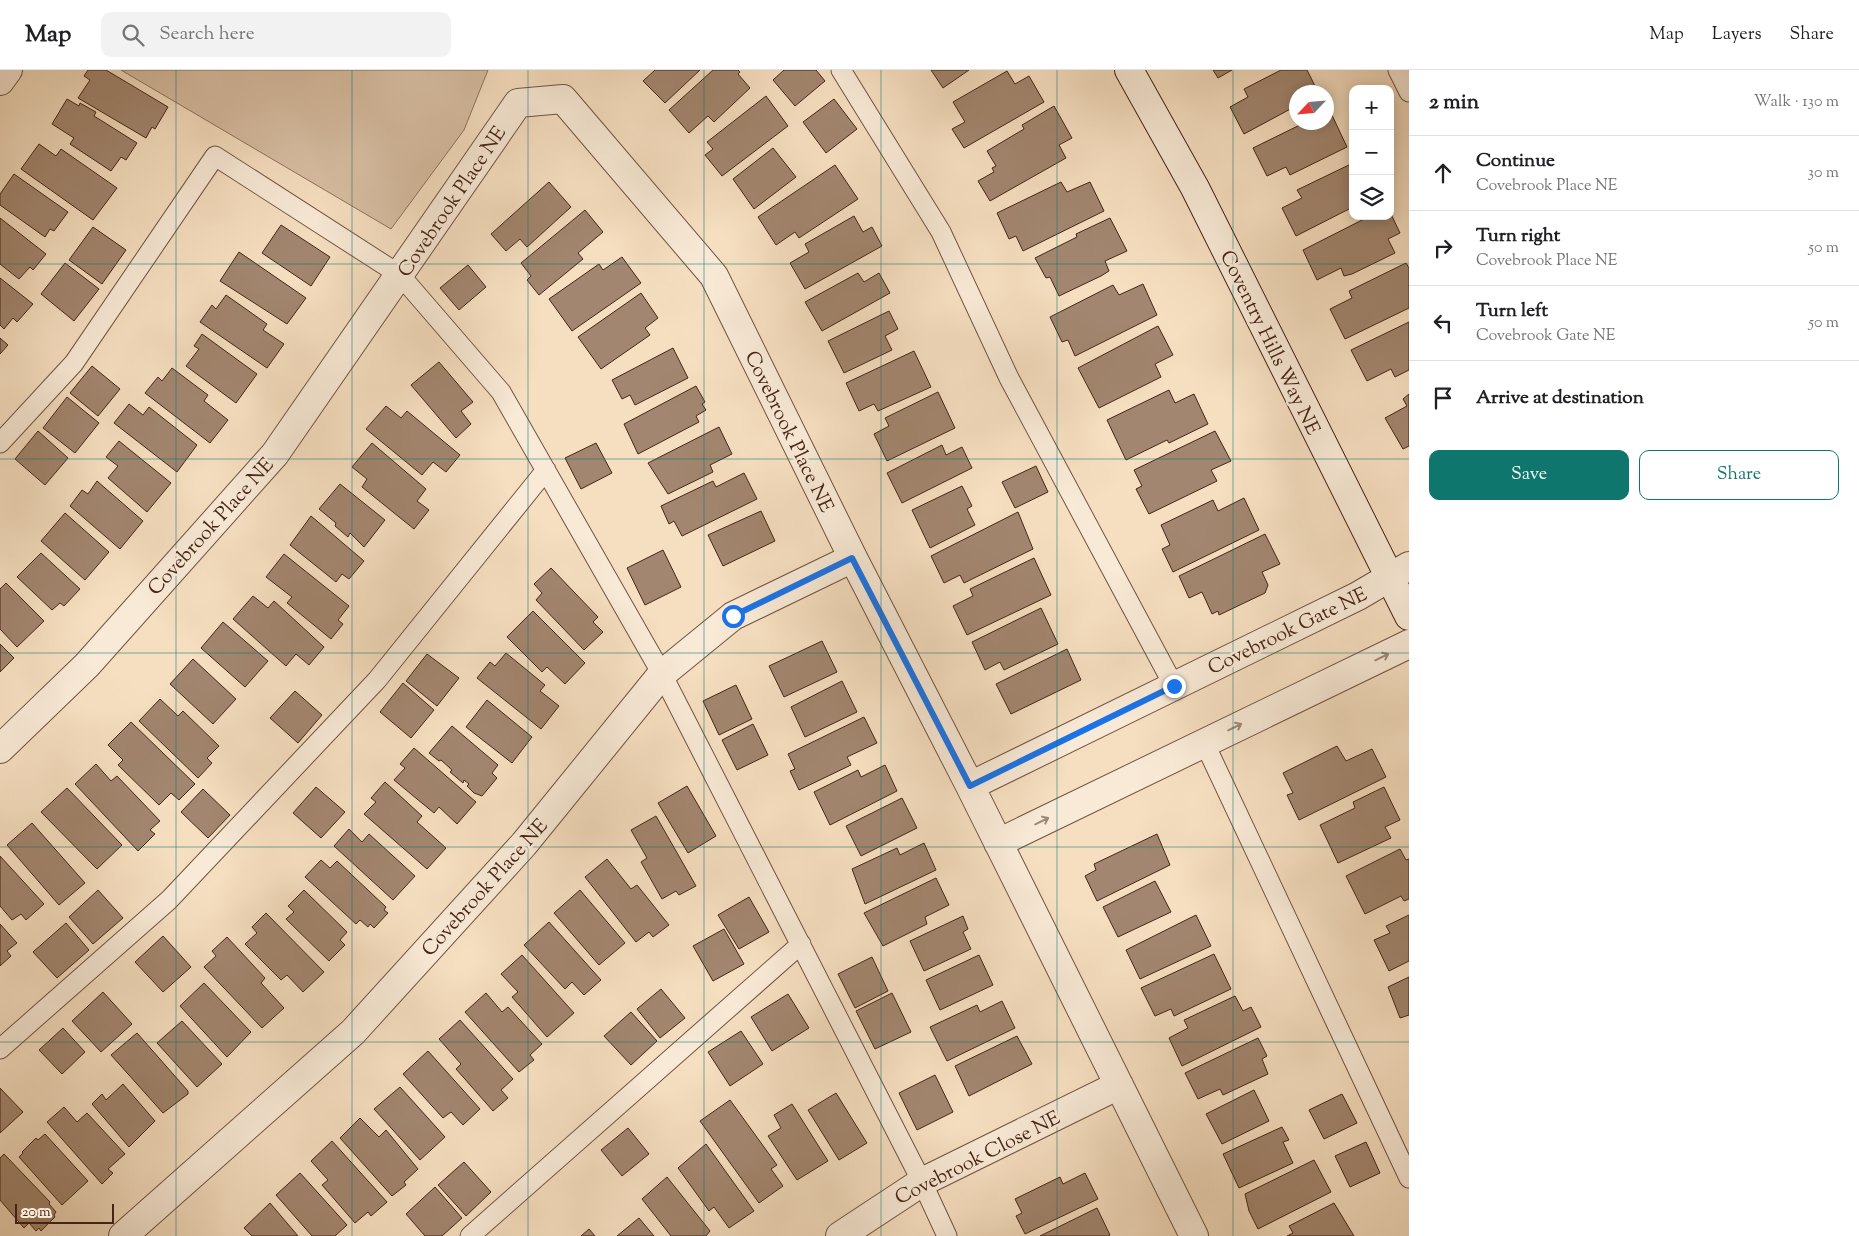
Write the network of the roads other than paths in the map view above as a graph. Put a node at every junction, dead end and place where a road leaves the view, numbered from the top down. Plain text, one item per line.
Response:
1 (8, 70) edge
2 (841, 70) edge
3 (1129, 70) edge
4 (1398, 70) edge
5 (0, 81) edge
6 (1409, 92) edge
7 (400, 275) junction
8 (0, 444) edge
9 (546, 470) junction
10 (852, 558) junction
11 (1399, 572) edge
12 (1409, 616) edge
13 (1409, 644) edge
14 (662, 674) junction
15 (1174, 686) junction
16 (1204, 742) junction
17 (0, 750) edge
18 (970, 786) junction
19 (998, 843) junction
20 (801, 944) junction
21 (0, 1049) edge
22 (1119, 1085) junction
23 (1409, 1178) edge
24 (922, 1182) junction
25 (123, 1236) edge
26 (470, 1236) edge
27 (840, 1236) edge
28 (947, 1236) edge
29 (1194, 1236) edge

1 - 5 street
2 - 15 lane
3 - 11 street, Coventry Hills Way NE
4 - 6 lane
7 - 8 lane
7 - 9 lane
7 - 10 street, Covebrook Place NE
7 - 17 street, Covebrook Place NE
9 - 14 lane
9 - 21 lane
10 - 14 street, Covebrook Place NE
10 - 18 street, Covebrook Place NE
11 - 12 street, Coventry Hills Way NE
11 - 15 street, Covebrook Gate NE
16 -> 13 street
14 - 20 lane
14 - 25 street, Covebrook Place NE
15 - 18 street, Covebrook Gate NE
19 -> 16 street
16 - 23 lane
18 - 19 street, Covebrook Place NE
19 - 22 street
20 - 24 lane
20 - 26 lane
22 - 24 street, Covebrook Close NE
22 - 29 street
24 - 27 street, Covebrook Close NE
24 - 28 lane

